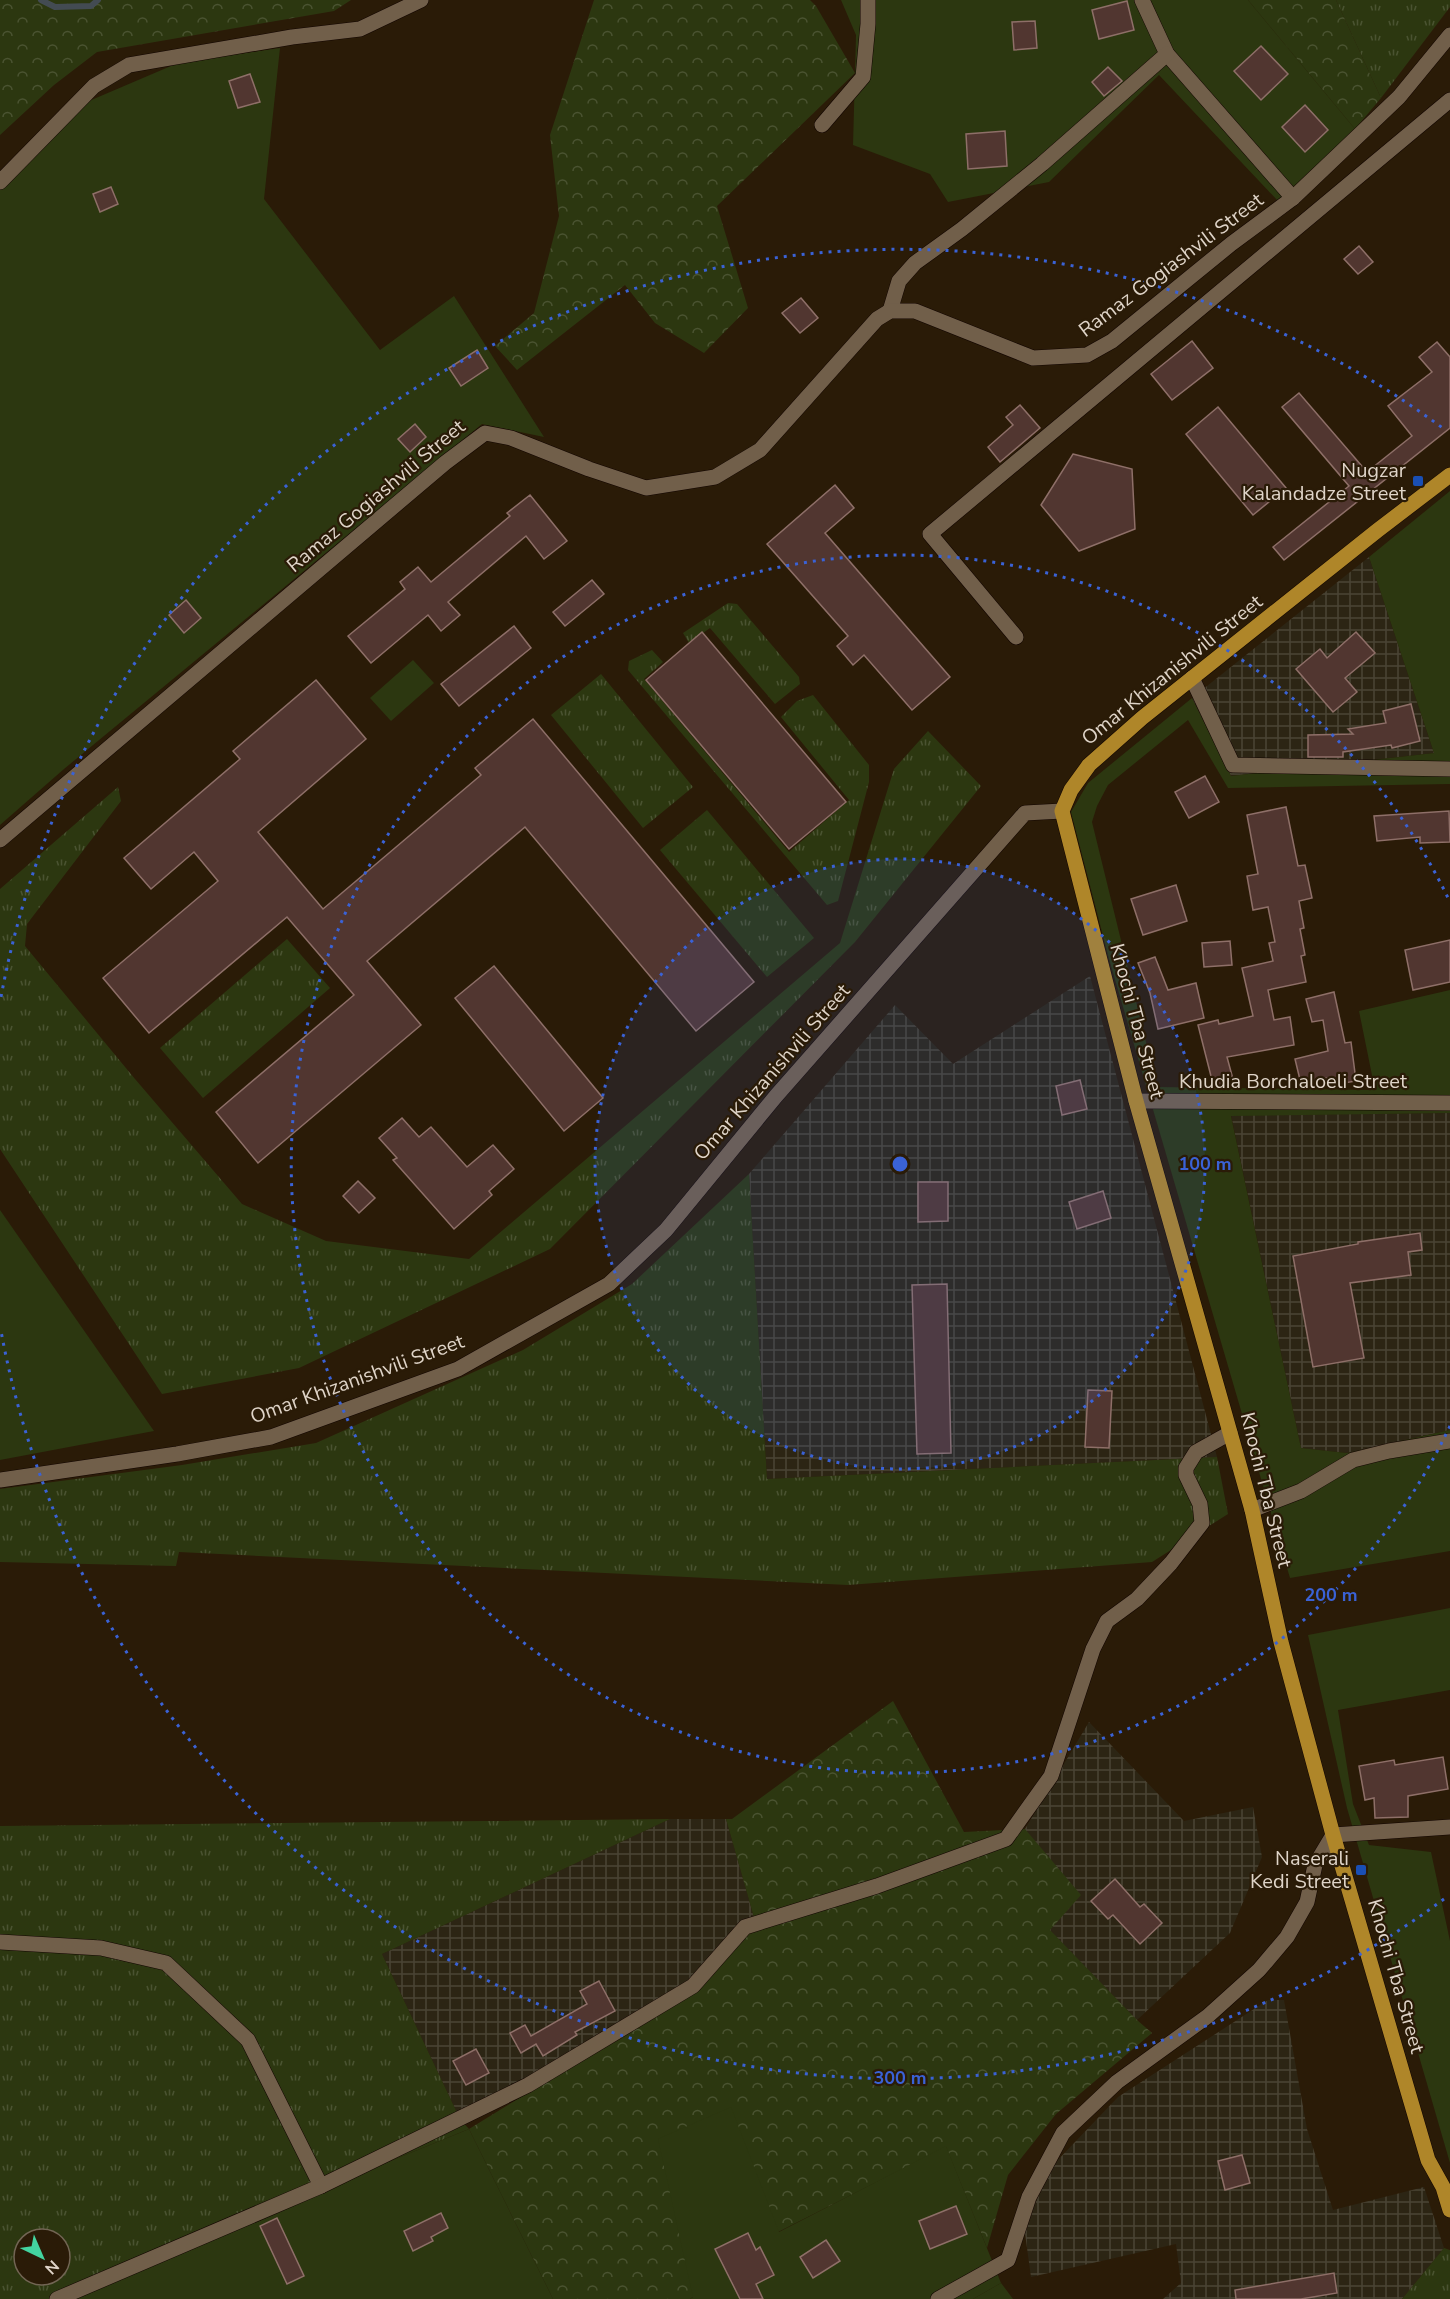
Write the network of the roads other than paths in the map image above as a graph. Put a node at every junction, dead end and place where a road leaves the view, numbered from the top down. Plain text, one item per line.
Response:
1 (421, 0) edge
2 (868, 0) edge
3 (1142, 0) edge
4 (1450, 35) edge
5 (1167, 54) junction
6 (1450, 100) edge
7 (822, 125) dead end
8 (0, 182) edge
9 (1293, 198) junction
10 (890, 310) junction
11 (1450, 475) edge
12 (1016, 637) dead end
13 (1192, 678) junction
14 (1450, 768) edge
15 (1062, 811) junction
16 (0, 840) edge
17 (1136, 1101) junction
18 (1450, 1103) edge
19 (1230, 1433) junction
20 (1450, 1441) edge
21 (0, 1480) edge
22 (1251, 1510) junction
23 (1450, 1827) edge
24 (1333, 1835) junction
25 (0, 1942) edge
26 (321, 2186) junction
27 (1450, 2210) edge
28 (57, 2299) edge
29 (938, 2299) edge

1 - 8 street
2 - 7 street
3 - 5 street
4 - 9 street, Ramaz Gogiashvili Street
5 - 9 street
5 - 10 street
6 - 12 street
9 - 10 street, Ramaz Gogiashvili Street
10 - 16 street, Ramaz Gogiashvili Street
11 - 13 main road, Omar Khizanishvili Street
13 - 14 street
13 - 15 main road, Omar Khizanishvili Street
15 - 17 main road, Khochi Tba Street
15 - 21 street, Omar Khizanishvili Street
17 - 18 street, Khudia Borchaloeli Street
17 - 19 main road, Khochi Tba Street
19 - 22 main road, Khochi Tba Street
19 - 26 street
20 - 22 street
22 - 24 main road, Khochi Tba Street
23 - 24 street
24 - 27 main road, Khochi Tba Street
24 - 29 street
25 - 26 street
26 - 28 street

